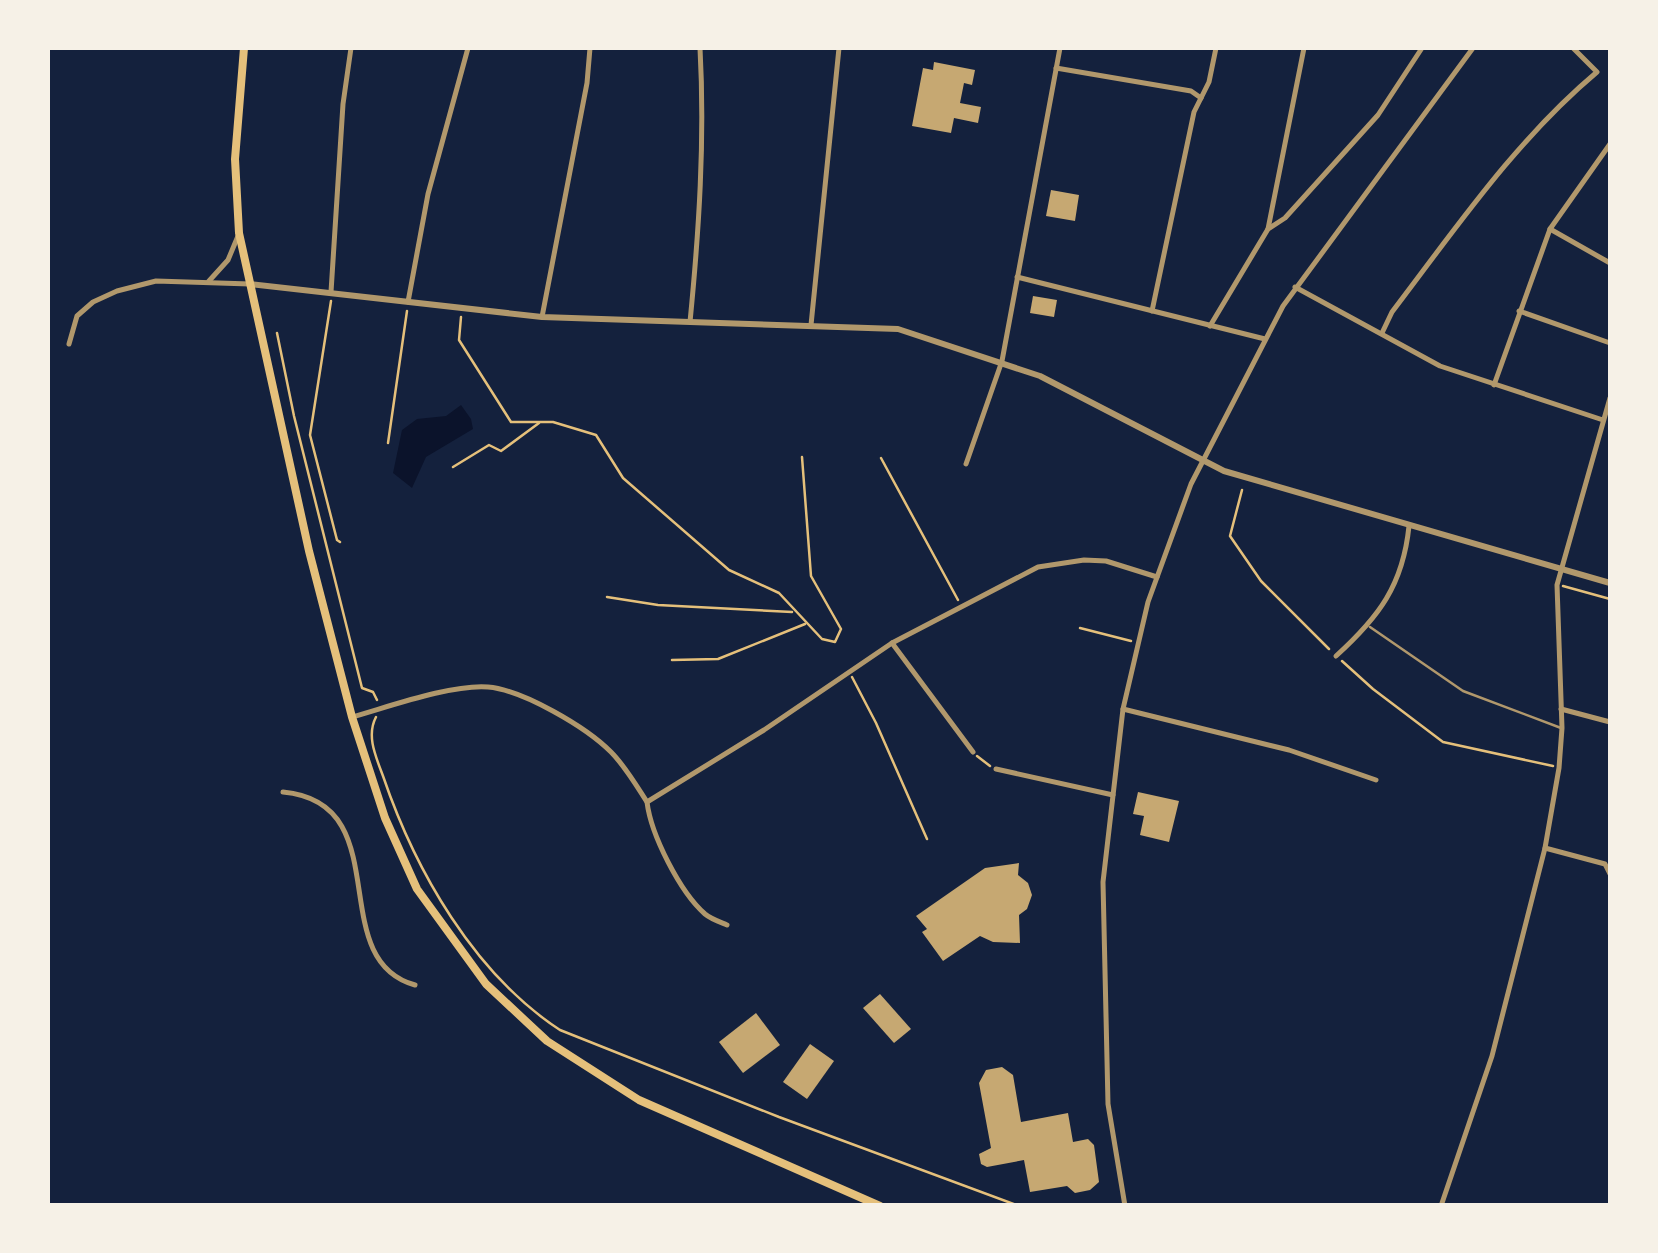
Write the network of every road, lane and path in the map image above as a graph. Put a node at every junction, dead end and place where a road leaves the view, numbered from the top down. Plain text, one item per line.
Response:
1 (244, 48) edge
2 (350, 48) edge
3 (468, 48) edge
4 (590, 48) edge
5 (700, 48) edge
6 (839, 48) edge
7 (1060, 48) edge
8 (1216, 48) edge
9 (1304, 48) edge
10 (1422, 48) edge
11 (1472, 48) edge
12 (1573, 48) edge
13 (1056, 68) junction
14 (1201, 98) junction
15 (1610, 144) edge
16 (1603, 153) junction
17 (1610, 159) edge
18 (1268, 228) junction
19 (1550, 229) junction
20 (239, 233) junction
21 (1610, 263) edge
22 (1017, 277) junction
23 (209, 280) junction
24 (250, 284) junction
25 (1294, 287) junction
26 (331, 292) junction
27 (407, 304) junction
28 (462, 310) junction
29 (1518, 310) junction
30 (1152, 311) junction
31 (406, 315) dead end
32 (542, 317) junction
33 (690, 322) junction
34 (811, 325) junction
35 (1210, 326) junction
36 (278, 333) dead end
37 (1382, 333) junction
38 (1265, 340) junction
39 (1610, 343) edge
40 (69, 344) dead end
41 (1002, 361) junction
42 (1494, 385) junction
43 (1610, 398) edge
44 (1603, 420) junction
45 (539, 423) junction
46 (388, 443) dead end
47 (802, 457) dead end
48 (881, 458) dead end
49 (1202, 461) junction
50 (966, 464) dead end
51 (453, 467) dead end
52 (1242, 490) dead end
53 (1410, 526) junction
54 (340, 542) dead end
55 (1560, 569) junction
56 (1156, 577) junction
57 (1610, 583) edge
58 (1557, 584) junction
59 (607, 597) dead end
60 (1610, 599) edge
61 (961, 606) junction
62 (794, 612) junction
63 (806, 624) junction
64 (1369, 626) junction
65 (1080, 628) dead end
66 (1137, 642) junction
67 (892, 643) junction
68 (1336, 656) junction
69 (672, 660) dead end
70 (852, 670) junction
71 (1123, 708) junction
72 (1561, 709) junction
73 (380, 710) junction
74 (352, 717) junction
75 (1610, 722) edge
76 (1562, 728) junction
77 (973, 752) joint
78 (996, 768) joint
79 (1560, 768) junction
80 (1376, 780) dead end
81 (282, 792) dead end
82 (1113, 796) junction
83 (647, 802) junction
84 (927, 839) dead end
85 (1544, 848) junction
86 (1610, 874) edge
87 (726, 925) dead end
88 (415, 985) dead end
89 (880, 1206) edge
90 (1019, 1206) edge
91 (1124, 1206) edge
92 (1441, 1206) edge

1 - 20 main road
2 - 26 street
3 - 27 street
4 - 32 street
5 - 33 street
6 - 34 street
7 - 13 street
8 - 14 street
9 - 18 street
10 - 18 street
11 - 25 street
12 - 37 street
13 - 14 street
13 - 22 street
14 - 30 street
15 - 16 street
16 - 17 street
16 - 19 street
18 - 35 street
19 - 21 street
19 - 29 street
20 - 23 street
20 - 24 main road
22 - 30 street
22 - 41 street
23 - 24 street
23 - 40 street
24 - 26 street
24 - 74 main road
25 - 37 street
25 - 38 street
26 - 27 street
26 - 54 path
27 - 28 street
28 - 32 street
28 - 45 path
29 - 39 street
29 - 42 street
30 - 35 street
31 - 46 path
32 - 33 street
33 - 34 street
34 - 41 street
35 - 38 street
36 - 73 path
37 - 42 street
38 - 49 street
41 - 49 street
41 - 50 street
42 - 44 street
43 - 44 street
44 - 55 street
45 - 51 path
45 - 62 path
47 - 63 path
48 - 61 path
49 - 53 street
49 - 56 street
52 - 68 path
53 - 55 street
53 - 64 street
55 - 57 street
55 - 58 street
56 - 61 street
56 - 66 street
58 - 60 path
58 - 72 street
59 - 62 path
61 - 67 street
62 - 63 path
63 - 69 path
64 - 68 street
64 - 76 lane
65 - 66 path
66 - 71 street
67 - 70 street
67 - 77 street
68 - 79 path
70 - 83 street
70 - 84 path
71 - 80 street
71 - 82 street
72 - 75 street
72 - 76 street
73 - 74 street
73 - 83 street
73 - 90 path
74 - 89 main road
76 - 79 street
77 - 78 path
78 - 82 street
79 - 85 street
81 - 88 street
82 - 91 street
83 - 87 street
85 - 86 street
85 - 92 street

